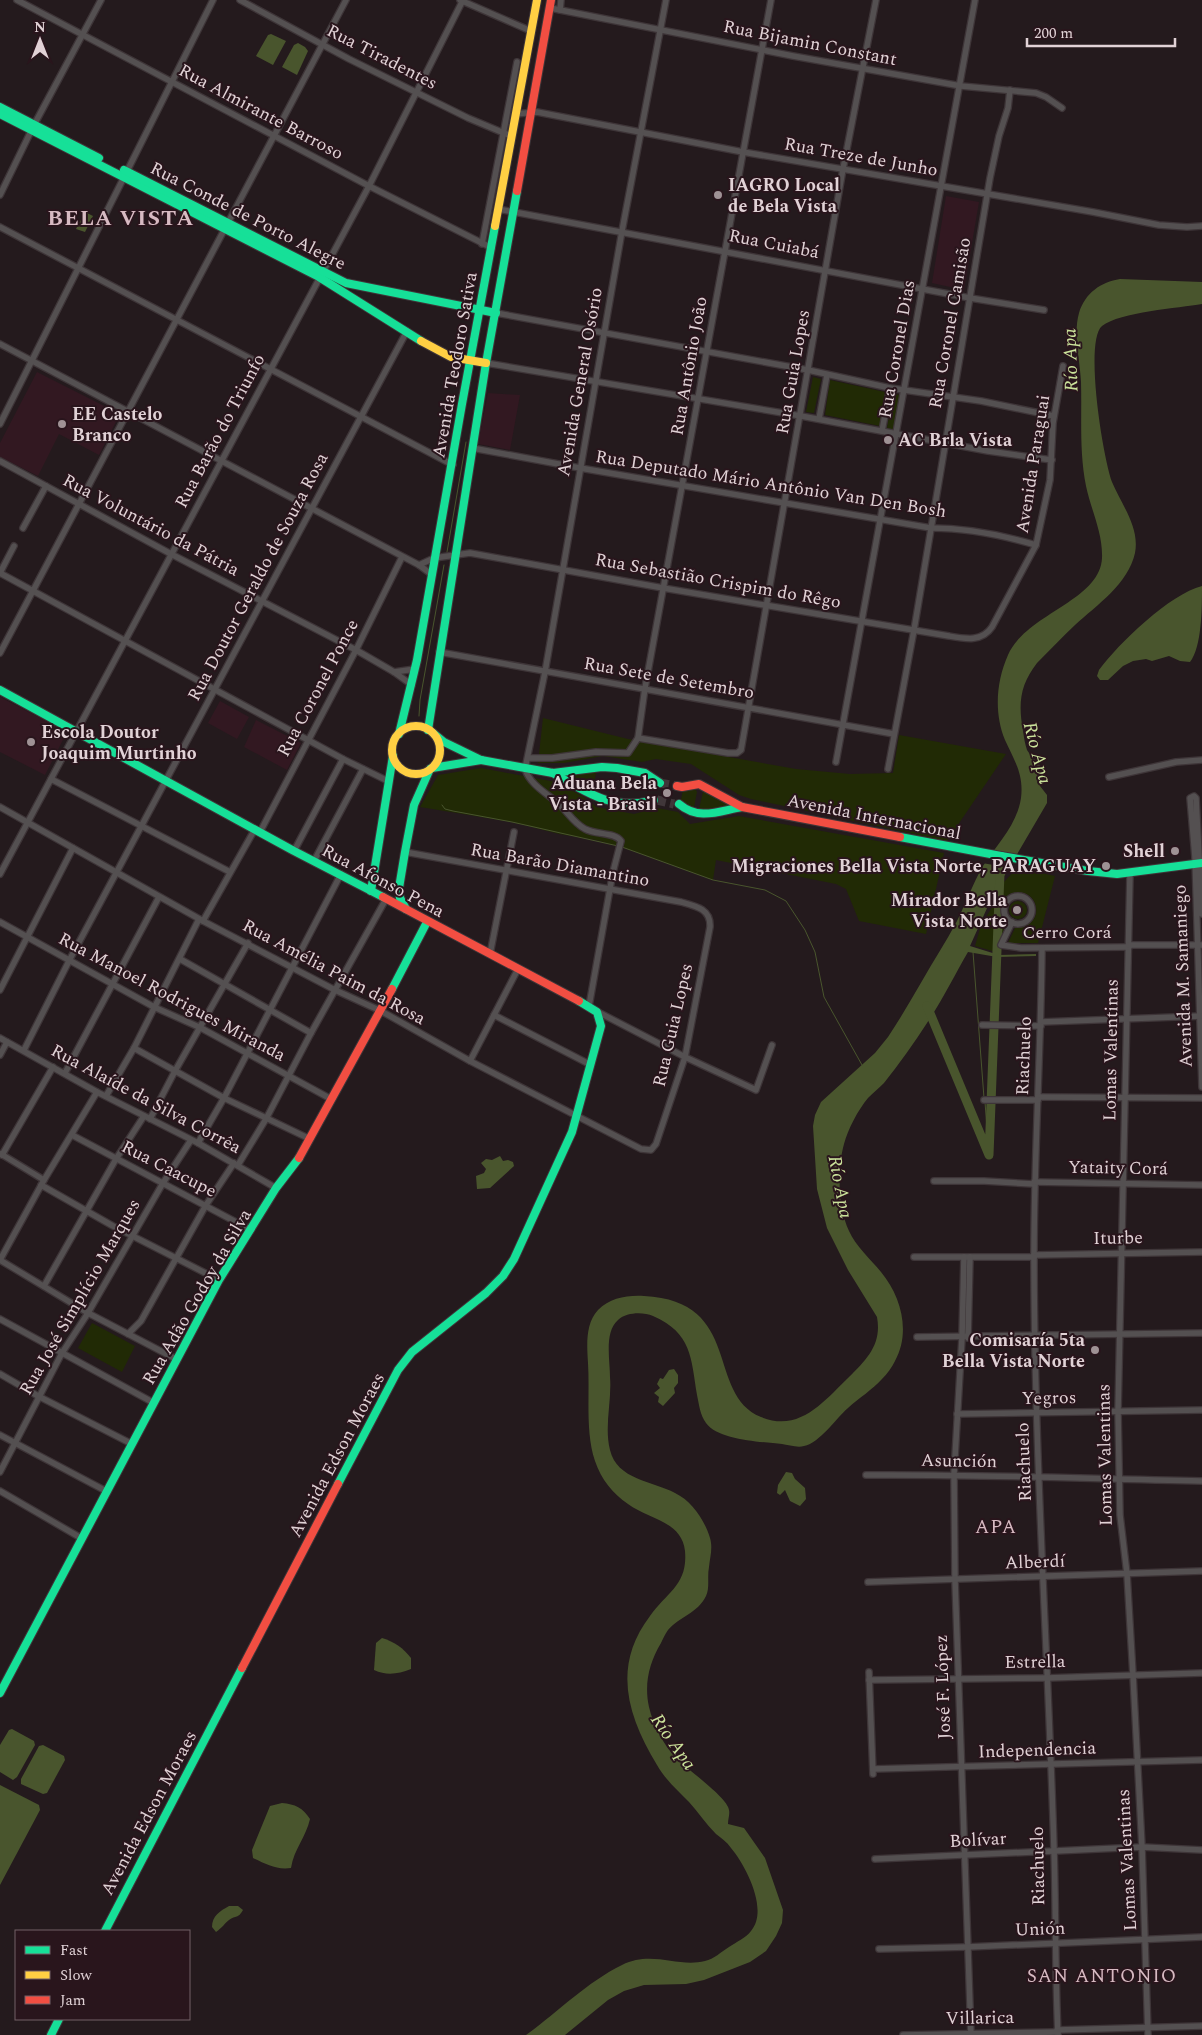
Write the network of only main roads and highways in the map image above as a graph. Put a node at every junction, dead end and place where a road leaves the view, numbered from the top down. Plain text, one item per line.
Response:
1 (537, 0) edge
2 (550, 4) edge
3 (0, 106) edge
4 (0, 114) edge
5 (33, 128) junction
6 (320, 274) junction
7 (480, 311) junction
8 (496, 313) junction
9 (469, 361) junction
10 (486, 363) junction
11 (0, 690) edge
12 (431, 731) junction
13 (399, 734) junction
14 (394, 756) junction
15 (482, 760) junction
16 (431, 769) junction
17 (553, 773) junction
18 (742, 807) junction
19 (1199, 863) edge
20 (371, 891) junction
21 (407, 911) junction
22 (428, 922) junction
23 (598, 1012) joint
24 (0, 1692) edge
25 (105, 1930) edge
26 (58, 2020) edge
27 (51, 2035) edge

1 - 7 main road, Avenida Teodoro Sativa
2 - 8 main road, Avenida Teodoro Sativa
3 - 5 main road, Rua Conde de Porto Alegre
4 - 5 main road, Rua Conde de Porto Alegre
5 - 6 main road, Rua Conde de Porto Alegre
6 - 7 main road, Rua Conde de Porto Alegre
6 - 9 main road, Rua Conde de Porto Alegre
7 - 8 main road, Rua Conde de Porto Alegre
7 - 9 main road, Avenida Teodoro Sativa
8 - 10 main road, Avenida Teodoro Sativa
9 - 10 main road, Rua Conde de Porto Alegre
9 - 13 main road, Avenida Teodoro Sativa
10 - 12 main road, Avenida Teodoro Sativa
11 - 20 main road, Rua Afonso Pena
12 - 13 main road
12 - 15 main road
12 - 16 main road
13 - 14 main road
14 - 16 main road
14 - 20 main road
15 - 16 main road
15 - 17 main road
16 - 21 main road
17 - 17 main road
18 - 18 main road, Avenida Internacional
18 - 19 main road, Avenida Internacional
20 - 21 main road, Rua Afonso Pena
21 - 22 main road, Rua Afonso Pena
22 - 23 main road, Rua Afonso Pena
22 - 24 main road, Rua Adão Godoy da Silva
23 - 25 main road, Avenida Edson Moraes
26 - 27 main road

